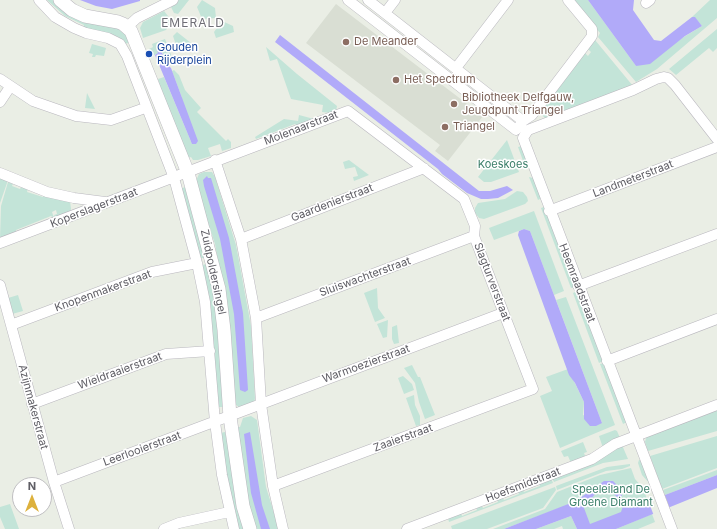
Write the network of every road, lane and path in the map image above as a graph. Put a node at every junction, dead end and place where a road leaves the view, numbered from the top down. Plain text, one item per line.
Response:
1 (40, 0) edge
2 (60, 0) edge
3 (174, 0) edge
4 (348, 0) edge
5 (368, 0) edge
6 (395, 0) edge
7 (508, 0) edge
8 (568, 0) edge
9 (384, 13) junction
10 (127, 27) junction
11 (421, 41) junction
12 (414, 51) junction
13 (456, 68) junction
14 (0, 79) edge
15 (10, 87) junction
16 (0, 102) edge
17 (145, 108) junction
18 (526, 125) junction
19 (717, 139) edge
20 (717, 147) edge
21 (215, 160) junction
22 (424, 168) junction
23 (0, 173) edge
24 (188, 173) junction
25 (174, 178) junction
26 (74, 198) junction
27 (109, 202) junction
28 (549, 211) junction
29 (72, 216) junction
30 (717, 234) edge
31 (474, 236) junction
32 (241, 239) junction
33 (0, 243) edge
34 (197, 263) junction
35 (0, 285) edge
36 (578, 286) junction
37 (503, 313) junction
38 (256, 318) junction
39 (717, 319) edge
40 (11, 325) junction
41 (210, 351) junction
42 (607, 361) junction
43 (533, 389) joint
44 (32, 404) junction
45 (261, 404) junction
46 (717, 405) edge
47 (230, 417) junction
48 (215, 422) junction
49 (636, 436) junction
50 (54, 482) junction
51 (273, 486) junction
52 (229, 512) junction
53 (69, 529) edge
54 (164, 529) edge
55 (234, 529) edge
56 (250, 529) edge
57 (283, 529) edge
58 (408, 529) edge
59 (672, 529) edge

1 - 17 street, Zuidpoldersingel
2 - 10 street
3 - 10 street
4 - 12 street
5 - 9 street
6 - 9 street
7 - 13 street
8 - 18 street
9 - 11 street
10 - 24 street, Zuidpoldersingel
11 - 12 street
11 - 13 street
12 - 18 street
13 - 18 street
14 - 15 street
15 - 16 street
15 - 17 street
17 - 25 street, Zuidpoldersingel
18 - 19 street
18 - 28 street, Heemraadstraat
20 - 28 street, Landmeterstraat
21 - 22 street, Molenaarstraat
21 - 24 street, Molenaarstraat
21 - 32 street
22 - 31 street, Slagturverstraat
22 - 32 street, Gaardenierstraat
23 - 26 street
24 - 25 street, Koperslagerstraat
24 - 47 street, Zuidpoldersingel
25 - 27 street, Koperslagerstraat
25 - 34 street, Zuidpoldersingel
26 - 27 street
26 - 29 street
27 - 29 street, Koperslagerstraat
28 - 36 street, Heemraadstraat
29 - 33 street, Koperslagerstraat
30 - 36 street
31 - 37 street, Slagturverstraat
31 - 38 street, Sluiswachterstraat
32 - 38 street
34 - 40 street, Knopenmakerstraat
34 - 41 street, Zuidpoldersingel
35 - 40 street, Azijnmakerstraat
36 - 42 street, Heemraadstraat
37 - 43 street, Slagturverstraat
37 - 45 street, Warmoezierstraat
38 - 45 street
39 - 42 street
40 - 44 street, Azijnmakerstraat
41 - 44 street, Wieldraaierstraat
41 - 48 street, Zuidpoldersingel
42 - 49 street, Heemraadstraat
43 - 51 street, Zaaierstraat
44 - 50 street, Azijnmakerstraat
45 - 47 street, Warmoezierstraat
45 - 51 street
46 - 49 street, Hoefsmidstraat
47 - 48 street, Leerlooierstraat
47 - 56 street, Zuidpoldersingel
48 - 50 street, Leerlooierstraat
48 - 52 street, Zuidpoldersingel
49 - 58 street, Hoefsmidstraat
49 - 59 street, Heemraadstraat
50 - 53 street, Azijnmakerstraat
51 - 57 street
52 - 54 street
52 - 55 street, Zuidpoldersingel

